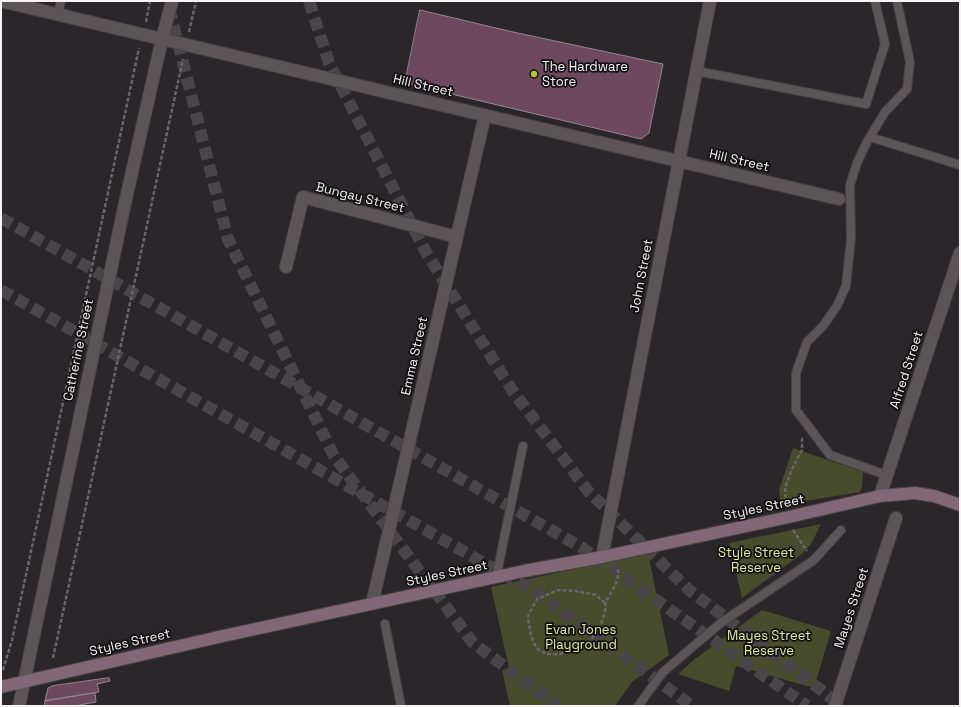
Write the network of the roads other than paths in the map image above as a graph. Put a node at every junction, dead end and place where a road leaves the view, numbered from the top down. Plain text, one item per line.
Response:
1 (1, 1) edge
2 (61, 1) edge
3 (172, 1) edge
4 (710, 1) edge
5 (875, 1) edge
6 (897, 1) edge
7 (58, 14) junction
8 (162, 39) junction
9 (696, 71) junction
10 (485, 115) junction
11 (870, 137) junction
12 (679, 161) junction
13 (960, 165) edge
14 (839, 199) dead end
15 (457, 237) junction
16 (960, 253) edge
17 (286, 267) dead end
18 (523, 446) dead end
19 (886, 475) junction
20 (880, 496) junction
21 (960, 505) edge
22 (896, 518) dead end
23 (841, 530) dead end
24 (602, 557) junction
25 (496, 578) junction
26 (372, 604) junction
27 (385, 624) dead end
28 (24, 681) junction
29 (1, 687) edge
30 (19, 706) edge
31 (401, 706) edge
32 (638, 706) edge
33 (835, 706) edge

1 - 7 street, Hill Street
2 - 7 lane
3 - 8 street, Catherine Street
4 - 9 street, John Street
5 - 9 lane
6 - 11 lane
7 - 8 street, Hill Street
8 - 10 street, Hill Street
8 - 28 street, Catherine Street
9 - 12 street, John Street
10 - 12 street, Hill Street
10 - 15 street, Emma Street
11 - 13 lane
11 - 19 lane
12 - 14 street, Hill Street
12 - 24 street, John Street
15 - 17 street, Bungay Street
15 - 26 street, Emma Street
16 - 19 street, Alfred Street
18 - 25 lane
19 - 20 street, Alfred Street
20 - 21 main road, Styles Street
20 - 24 main road, Styles Street
22 - 33 street, Mayes Street
23 - 32 lane
24 - 25 main road, Styles Street
25 - 26 main road, Styles Street
26 - 28 main road, Styles Street
27 - 31 lane
28 - 29 main road, Styles Street
28 - 30 street, Catherine Street

